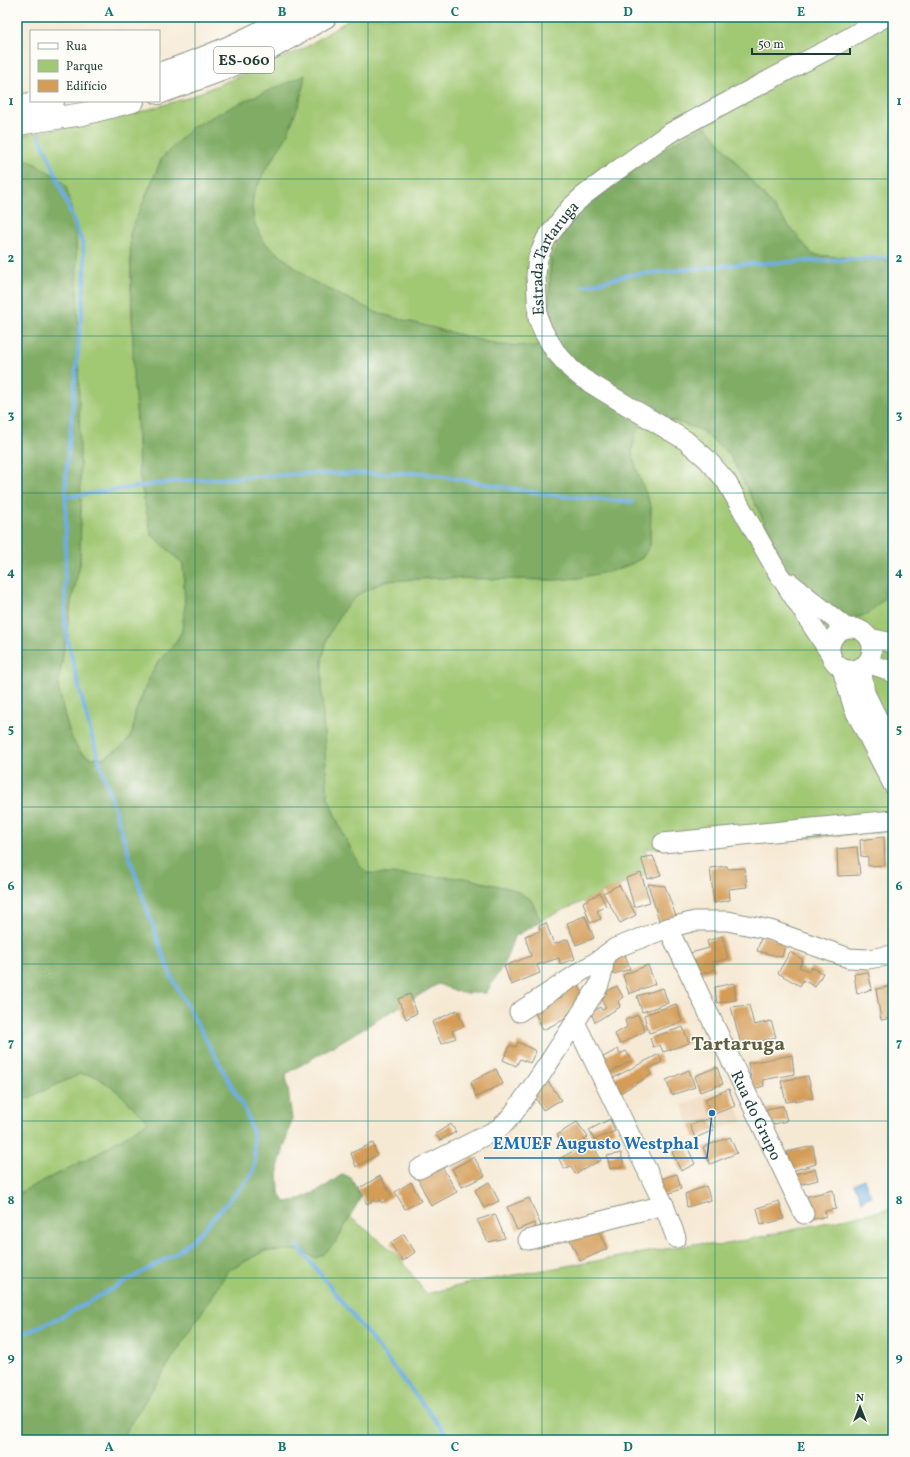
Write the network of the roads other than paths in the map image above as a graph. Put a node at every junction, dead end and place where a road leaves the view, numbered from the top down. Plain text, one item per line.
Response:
1 (287, 17) edge
2 (326, 17) edge
3 (885, 17) edge
4 (160, 74) edge
5 (160, 93) edge
6 (46, 102) edge
7 (129, 102) edge
8 (17, 106) edge
9 (17, 124) edge
10 (778, 573) junction
11 (846, 628) junction
12 (869, 638) junction
13 (893, 643) edge
14 (830, 653) junction
15 (864, 665) junction
16 (842, 668) junction
17 (893, 673) edge
18 (893, 750) edge
19 (893, 785) edge
20 (893, 820) edge
21 (663, 843) dead end
22 (668, 928) junction
23 (893, 955) edge
24 (605, 956) junction
25 (519, 1012) dead end
26 (575, 1022) junction
27 (418, 1169) dead end
28 (664, 1205) junction
29 (804, 1214) dead end
30 (676, 1238) dead end
31 (528, 1240) dead end

1 - 4 main road, ES-060
2 - 5 main road, ES-060
3 - 10 street, Estrada Tartaruga
6 - 8 main road
7 - 9 main road
10 - 11 street, Estrada Tartaruga
10 - 14 street, Estrada Tartaruga
11 - 12 street
11 - 14 street
12 - 13 street
12 - 15 street
14 - 16 street
15 - 16 street
15 - 17 street
15 - 18 street
16 - 19 street
20 - 21 street
22 - 23 street
22 - 24 street
22 - 29 street, Rua do Grupo
24 - 25 street
24 - 26 street
26 - 27 street
26 - 28 street
28 - 30 street
28 - 31 street

